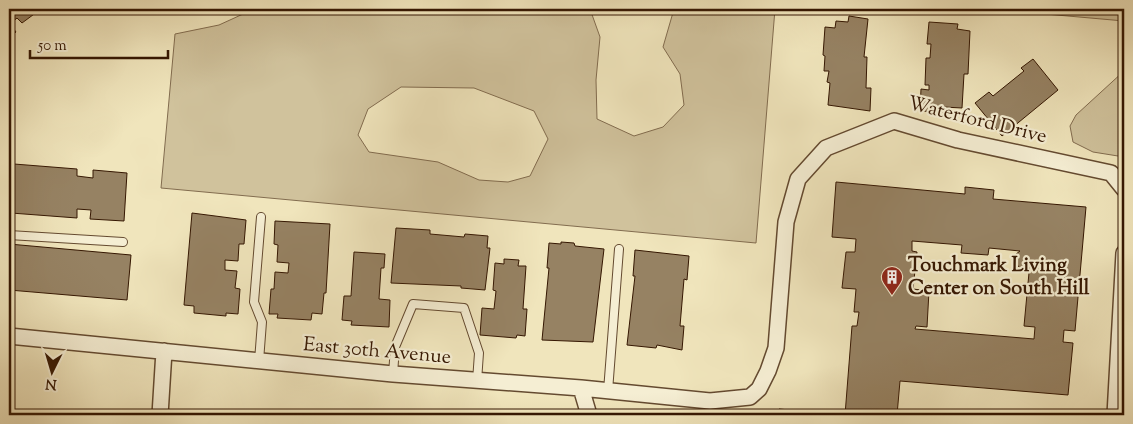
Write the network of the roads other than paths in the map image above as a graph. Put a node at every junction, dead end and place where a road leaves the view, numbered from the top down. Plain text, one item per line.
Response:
1 (1124, 188) edge
2 (262, 217) dead end
3 (9, 235) edge
4 (123, 242) dead end
5 (619, 249) dead end
6 (1124, 253) edge
7 (9, 336) edge
8 (164, 351) junction
9 (259, 361) junction
10 (393, 374) junction
11 (476, 381) junction
12 (581, 388) junction
13 (608, 392) junction
14 (740, 396) joint
15 (160, 415) edge
16 (589, 415) edge
17 (1115, 415) edge

1 - 14 street, Waterford Drive
2 - 9 lane
3 - 4 lane
5 - 13 lane
6 - 17 street
7 - 8 street, East 30th Avenue
8 - 9 street, East 30th Avenue
8 - 15 street
9 - 10 street, East 30th Avenue
10 - 11 street, East 30th Avenue
10 - 11 lane
11 - 12 street, East 30th Avenue
12 - 13 street, East 30th Avenue
12 - 16 street
13 - 14 street, East 30th Avenue

